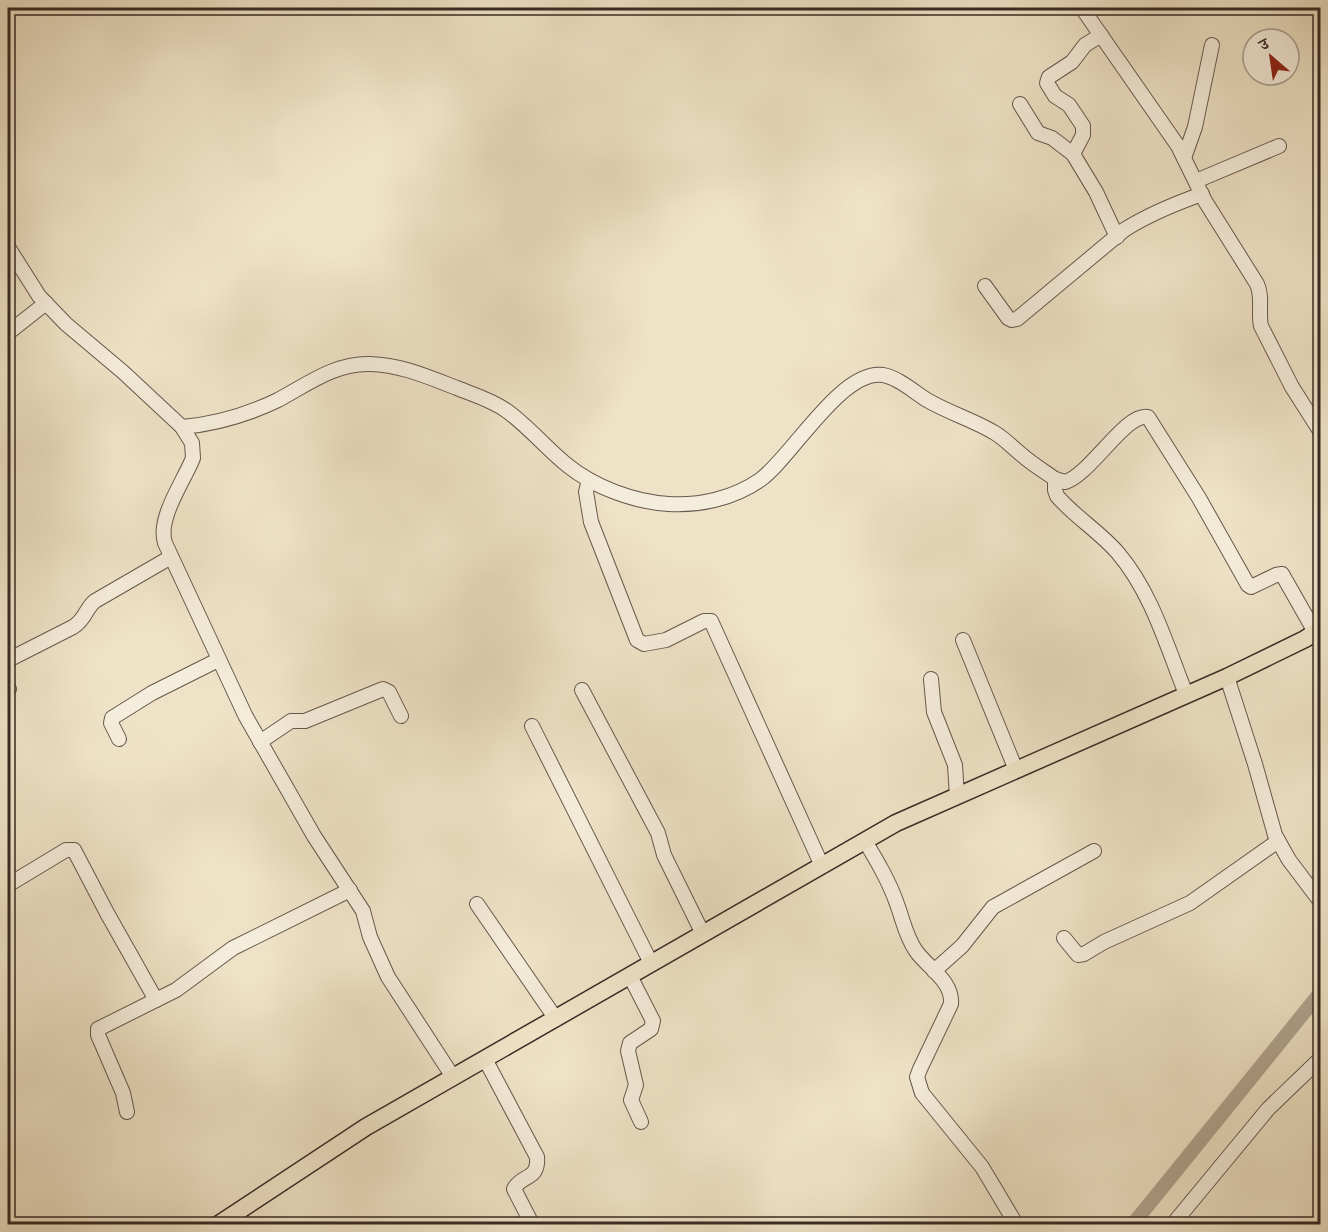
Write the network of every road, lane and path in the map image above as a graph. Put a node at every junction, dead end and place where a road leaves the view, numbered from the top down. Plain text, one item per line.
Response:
1 (1082, 8) edge
2 (1101, 35) junction
3 (1212, 45) dead end
4 (1020, 104) dead end
5 (1279, 146) dead end
6 (1073, 154) junction
7 (1184, 158) junction
8 (1196, 180) junction
9 (1202, 194) junction
10 (1117, 237) junction
11 (8, 247) edge
12 (985, 286) dead end
13 (46, 303) junction
14 (8, 333) edge
15 (1320, 431) edge
16 (188, 436) junction
17 (589, 480) junction
18 (1055, 484) junction
19 (171, 557) junction
20 (1318, 630) edge
21 (963, 640) dead end
22 (8, 660) edge
23 (218, 660) junction
24 (1227, 677) junction
25 (931, 679) dead end
26 (582, 690) dead end
27 (1186, 694) junction
28 (401, 716) dead end
29 (532, 726) dead end
30 (119, 739) dead end
31 (260, 742) junction
32 (1016, 770) junction
33 (957, 796) junction
34 (866, 841) junction
35 (1278, 841) junction
36 (1094, 851) dead end
37 (822, 866) junction
38 (8, 885) edge
39 (350, 890) junction
40 (1320, 901) edge
41 (477, 904) dead end
42 (703, 934) junction
43 (1064, 938) dead end
44 (651, 963) junction
45 (934, 971) junction
46 (630, 976) junction
47 (156, 1000) junction
48 (556, 1018) junction
49 (485, 1059) junction
50 (1320, 1059) edge
51 (453, 1077) junction
52 (127, 1112) dead end
53 (641, 1122) dead end
54 (219, 1224) edge
55 (532, 1224) edge
56 (1016, 1224) edge
57 (1173, 1224) edge

1 - 2 street
2 - 6 street
2 - 7 street
3 - 7 street
4 - 6 street
5 - 8 street
6 - 10 street
7 - 8 street
8 - 9 street
9 - 10 street
9 - 15 street
10 - 12 street
11 - 13 street
13 - 14 street
13 - 16 street
16 - 17 street
16 - 19 street
17 - 18 street
17 - 37 street
18 - 20 street
18 - 27 street
19 - 22 street
19 - 23 street
20 - 24 main road
21 - 32 street
23 - 30 street
23 - 31 street
24 - 27 main road
24 - 35 street
25 - 33 street
26 - 42 street
27 - 32 main road
28 - 31 street
29 - 44 street
31 - 39 street
32 - 33 main road
33 - 34 main road
34 - 37 main road
34 - 45 street
35 - 40 street
35 - 43 street
36 - 45 street
37 - 42 main road
38 - 47 street
39 - 47 street
39 - 51 street
41 - 48 street
42 - 44 main road
44 - 46 main road
45 - 56 street
46 - 48 main road
46 - 53 street
47 - 52 street
48 - 49 main road
49 - 51 main road
49 - 55 street
50 - 57 street
51 - 54 main road

